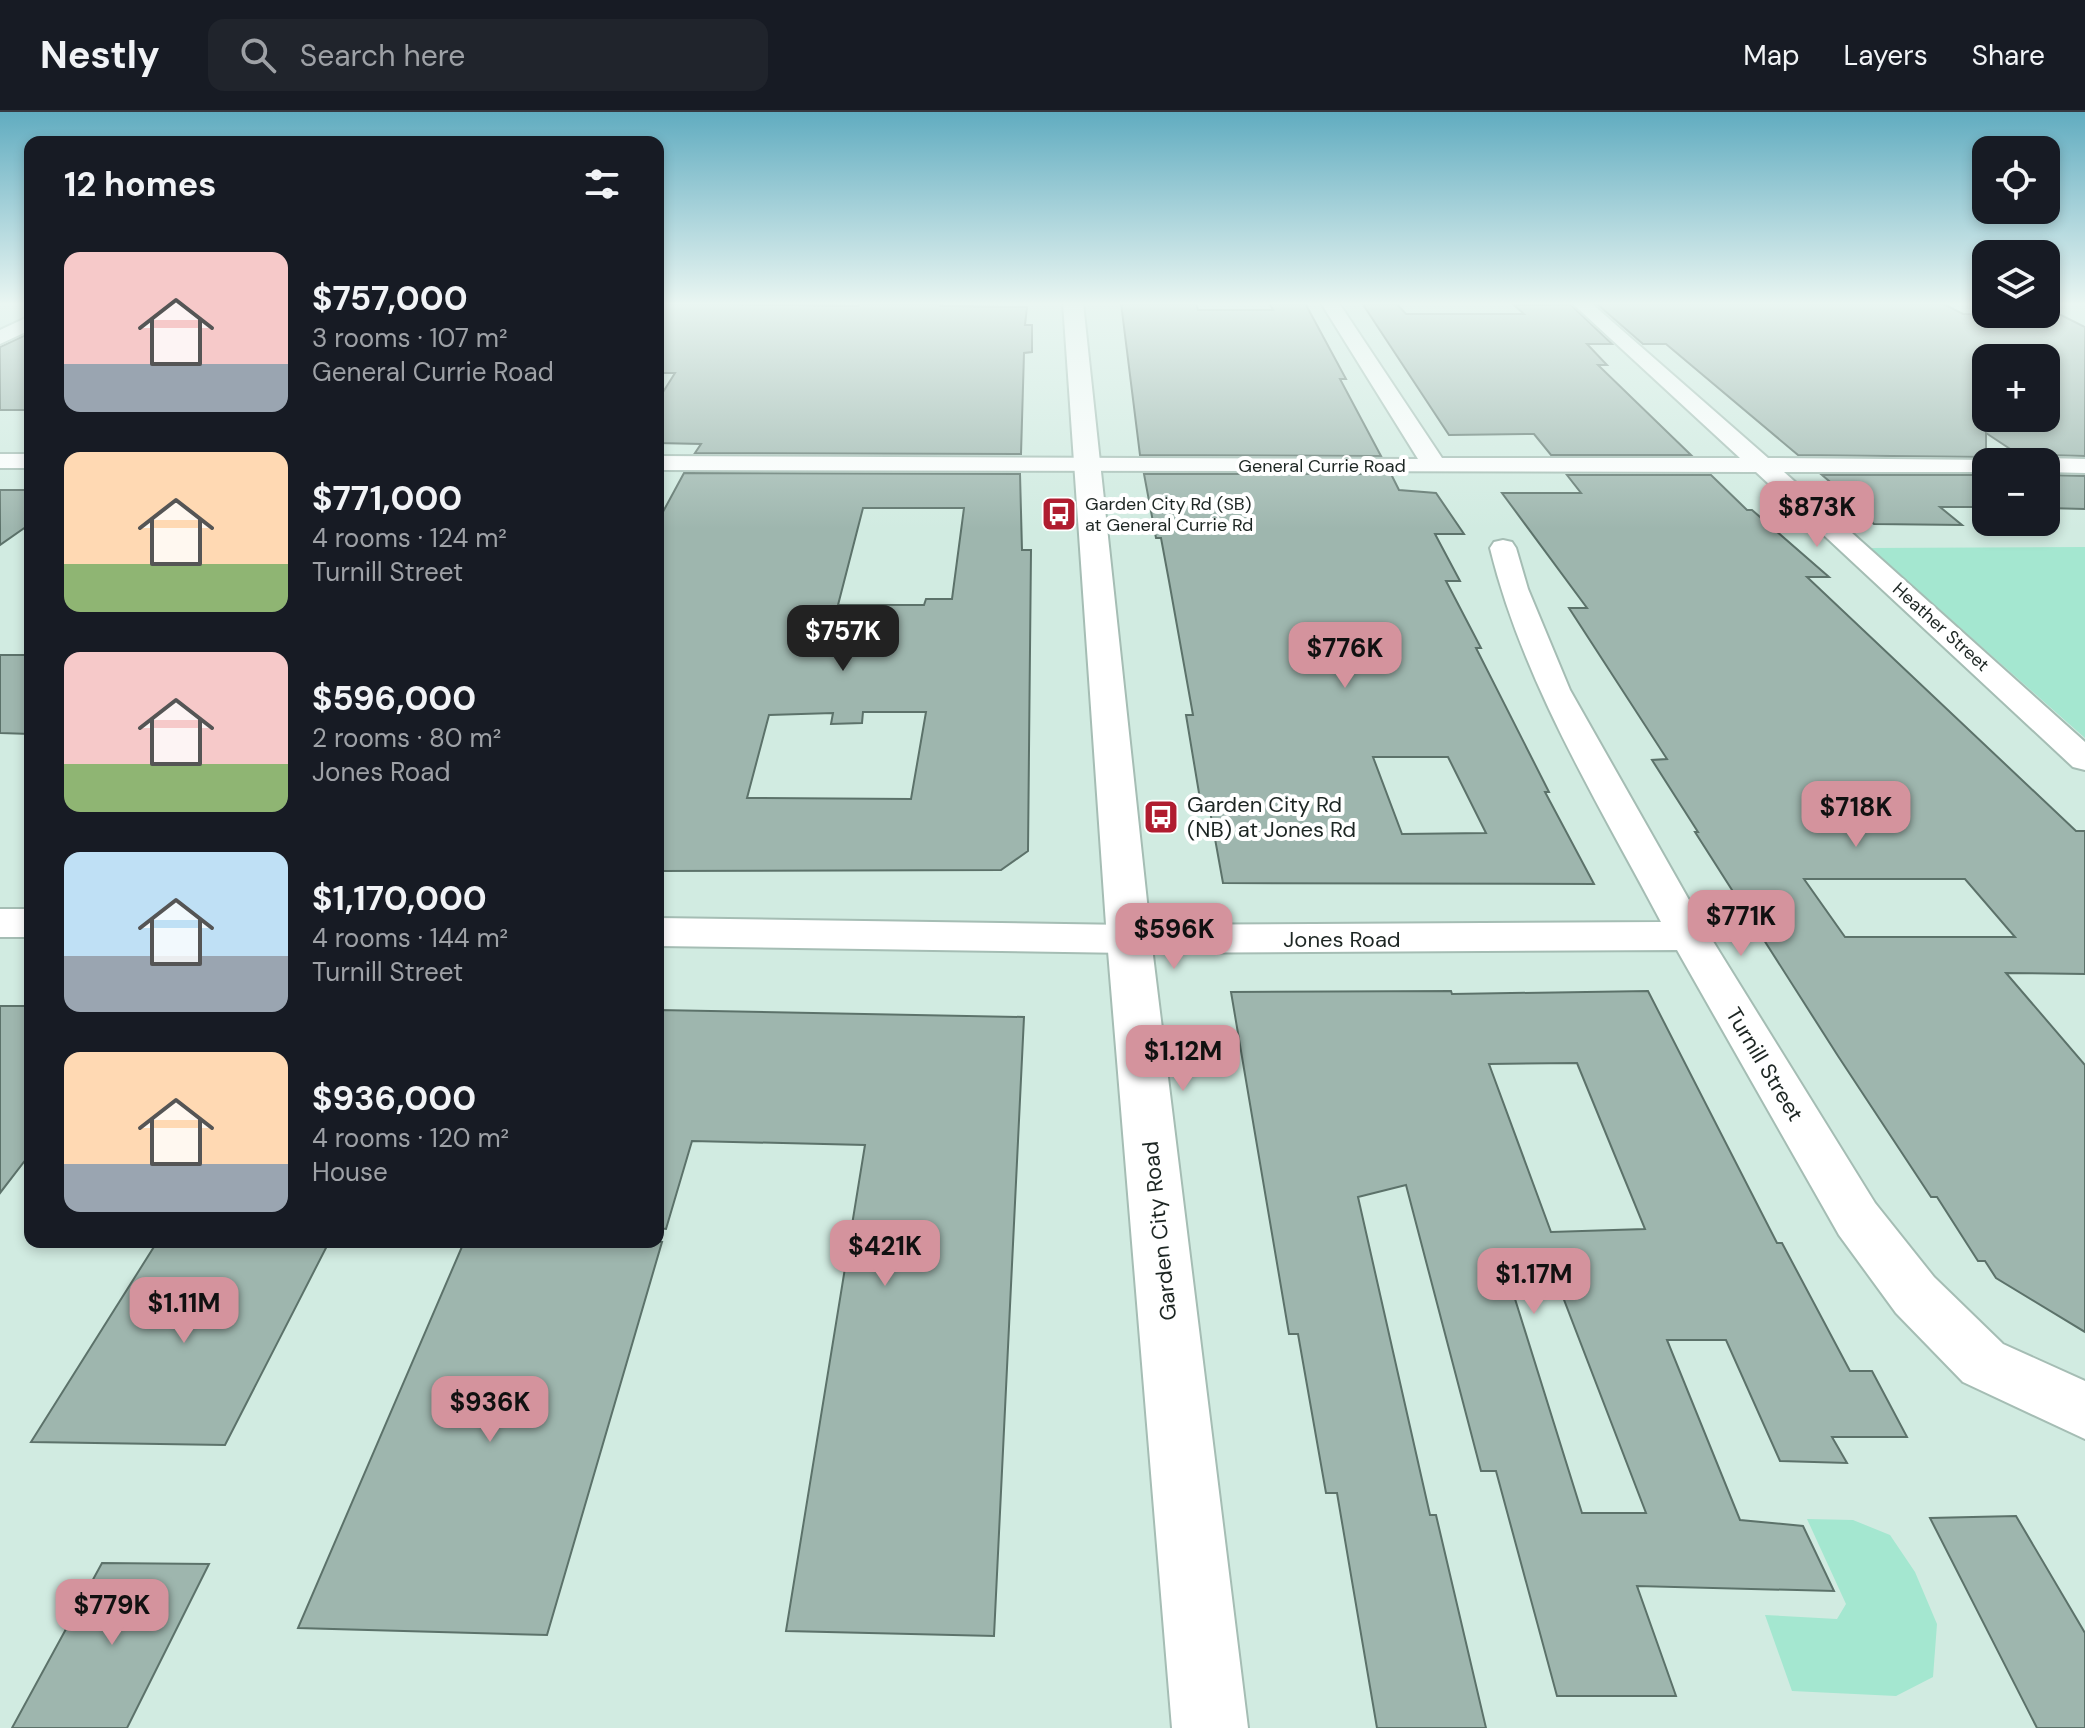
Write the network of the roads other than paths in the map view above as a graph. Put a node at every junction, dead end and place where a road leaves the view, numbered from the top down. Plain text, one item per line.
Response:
1 (1079, 378) edge
2 (1378, 378) edge
3 (1665, 378) edge
4 (0, 461) edge
5 (24, 461) edge
6 (664, 463) edge
7 (1760, 464) junction
8 (1434, 465) junction
9 (1972, 465) edge
10 (2060, 465) edge
11 (1086, 466) junction
12 (2085, 466) edge
13 (1503, 548) dead end
14 (2085, 760) edge
15 (0, 923) edge
16 (24, 923) edge
17 (664, 932) edge
18 (1689, 936) junction
19 (1129, 939) junction
20 (2085, 1410) edge
21 (1210, 1728) edge

1 - 11 street, Garden City Road
2 - 8 street
3 - 7 street, Heather Street
4 - 5 street
6 - 11 street, General Currie Road
7 - 8 street, General Currie Road
7 - 9 street, General Currie Road
7 - 14 street, Heather Street
8 - 11 street, General Currie Road
10 - 12 street
11 - 19 street, Garden City Road
13 - 18 street, Turnill Street
15 - 16 street
17 - 19 street, Jones Road
18 - 19 street, Jones Road
18 - 20 street, Turnill Street
19 - 21 street, Garden City Road

